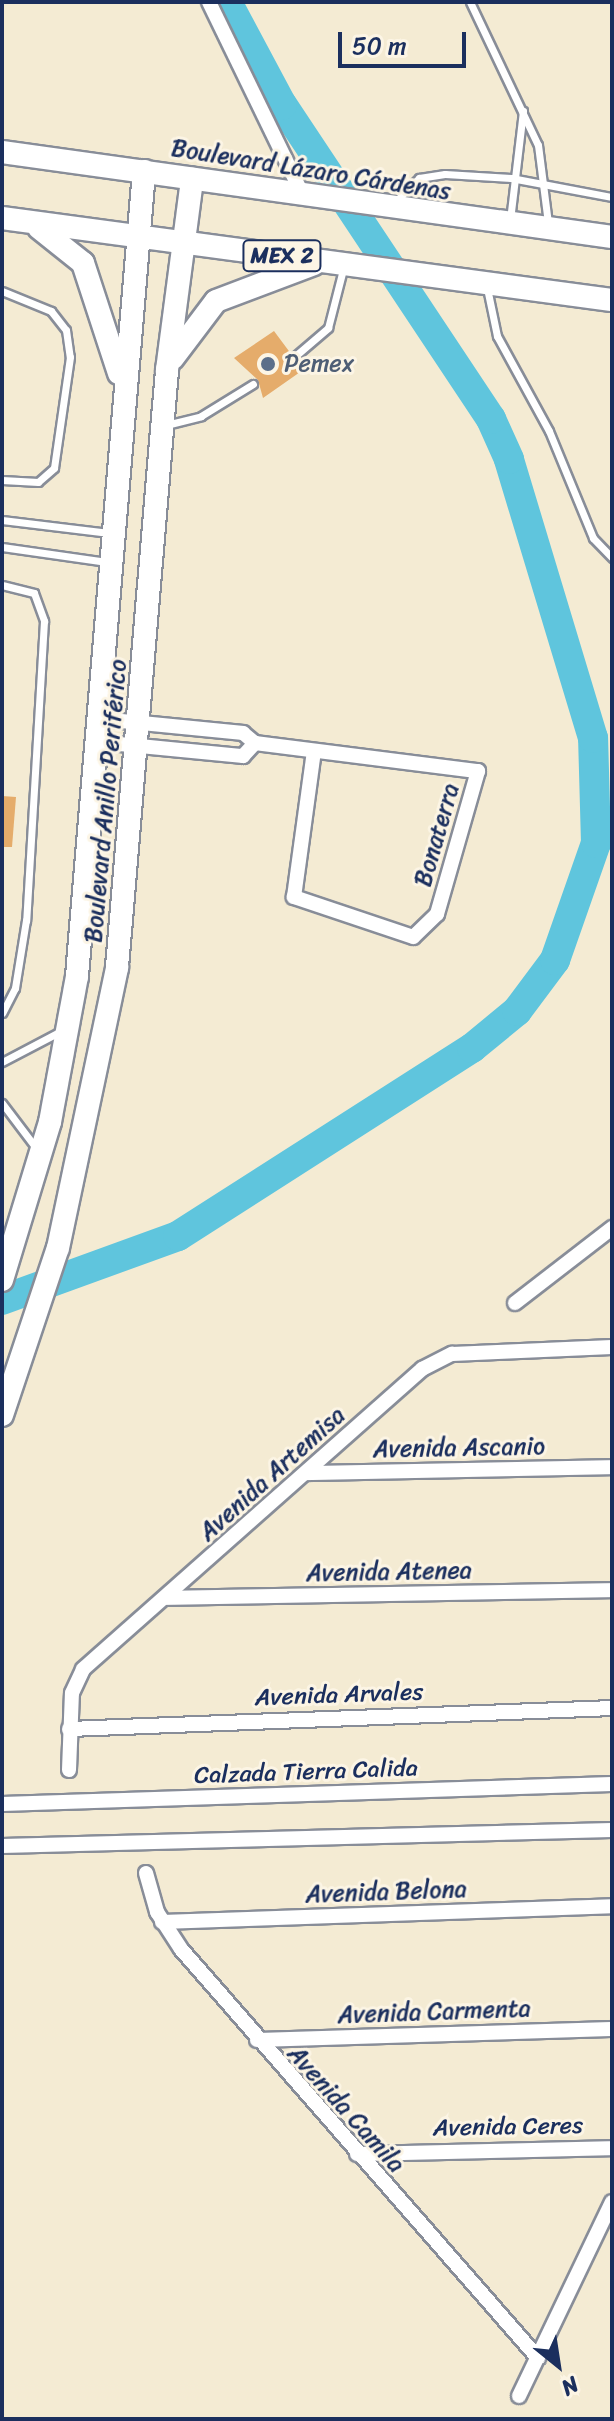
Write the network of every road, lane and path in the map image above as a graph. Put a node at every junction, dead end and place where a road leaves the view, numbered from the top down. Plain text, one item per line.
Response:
1 (209, 2) edge
2 (470, 2) edge
3 (523, 111) junction
4 (2, 152) edge
5 (144, 171) junction
6 (511, 178) junction
7 (192, 179) junction
8 (547, 183) junction
9 (303, 197) junction
10 (612, 197) edge
11 (380, 209) junction
12 (13, 219) edge
13 (510, 225) junction
14 (548, 231) junction
15 (139, 235) junction
16 (612, 237) edge
17 (182, 240) junction
18 (320, 262) junction
19 (344, 265) junction
20 (475, 282) junction
21 (2, 291) edge
22 (612, 300) edge
23 (294, 357) dead end
24 (167, 370) junction
25 (253, 384) dead end
26 (125, 398) junction
27 (163, 426) junction
28 (2, 480) edge
29 (2, 520) edge
30 (115, 534) junction
31 (2, 547) edge
32 (612, 558) edge
33 (113, 563) junction
34 (2, 585) edge
35 (101, 719) junction
36 (192, 727) junction
37 (141, 733) junction
38 (99, 742) junction
39 (255, 743) junction
40 (190, 750) junction
41 (314, 751) junction
42 (2, 1013) edge
43 (69, 1025) junction
44 (2, 1062) edge
45 (2, 1103) edge
46 (40, 1159) junction
47 (612, 1228) edge
48 (2, 1280) edge
49 (515, 1303) dead end
50 (612, 1347) edge
51 (2, 1415) edge
52 (612, 1467) edge
53 (307, 1473) junction
54 (612, 1590) edge
55 (167, 1598) junction
56 (612, 1708) edge
57 (69, 1729) junction
58 (69, 1770) dead end
59 (612, 1784) edge
60 (2, 1804) edge
61 (612, 1830) edge
62 (2, 1846) edge
63 (146, 1873) dead end
64 (612, 1906) edge
65 (162, 1922) junction
66 (612, 2029) edge
67 (257, 2040) junction
68 (612, 2148) edge
69 (357, 2154) junction
70 (612, 2202) edge
71 (538, 2358) junction
72 (519, 2396) dead end

1 - 9 street
2 - 3 lane
3 - 6 lane
3 - 8 lane
4 - 5 main road, Boulevard Lázaro Cárdenas
5 - 7 main road, Boulevard Lázaro Cárdenas
5 - 15 main road, Boulevard Anillo Periférico
6 - 8 lane
6 - 11 lane
6 - 13 lane
7 - 9 main road, Boulevard Lázaro Cárdenas
7 - 17 main road, Boulevard Anillo Periférico
8 - 10 lane
8 - 14 lane
9 - 11 main road, Boulevard Lázaro Cárdenas
11 - 13 main road, Boulevard Lázaro Cárdenas
12 - 15 main road, MEX 2
12 - 26 main road
13 - 14 main road, Boulevard Lázaro Cárdenas
14 - 16 main road, Boulevard Lázaro Cárdenas
15 - 17 main road, MEX 2
15 - 26 main road, Boulevard Anillo Periférico
17 - 18 main road, MEX 2
17 - 24 main road, Boulevard Anillo Periférico
18 - 19 main road, MEX 2
18 - 24 main road
19 - 20 main road, MEX 2
19 - 23 lane
20 - 22 main road, MEX 2
20 - 32 lane
21 - 28 lane
24 - 27 main road, Boulevard Anillo Periférico
25 - 27 lane
26 - 30 main road, Boulevard Anillo Periférico
27 - 37 main road, Boulevard Anillo Periférico
29 - 30 lane
30 - 33 main road, Boulevard Anillo Periférico
31 - 33 lane
33 - 35 main road, Boulevard Anillo Periférico
34 - 42 lane
35 - 37 street
35 - 38 main road, Boulevard Anillo Periférico
36 - 37 street
36 - 39 street
36 - 40 street
37 - 38 street
37 - 40 street
37 - 51 main road, Boulevard Anillo Periférico
38 - 43 main road, Boulevard Anillo Periférico
39 - 40 street
39 - 41 street, Bonaterra
41 - 41 street, Bonaterra
43 - 44 lane
43 - 46 main road, Boulevard Anillo Periférico
45 - 46 lane
46 - 48 main road, Boulevard Anillo Periférico
47 - 49 street
50 - 53 street, Avenida Artemisa
52 - 53 street, Avenida Ascanio
53 - 55 street, Avenida Artemisa
54 - 55 street, Avenida Atenea
55 - 57 street, Avenida Artemisa
56 - 57 street, Avenida Arvales
57 - 58 street, Avenida Artemisa
59 - 60 street, Calzada Tierra Calida
61 - 62 street
63 - 65 street, Avenida Camila
64 - 65 street, Avenida Belona
65 - 67 street, Avenida Camila
66 - 67 street, Avenida Carmenta
67 - 69 street, Avenida Camila
68 - 69 street, Avenida Ceres
69 - 71 street, Avenida Camila
70 - 71 street
71 - 72 street

